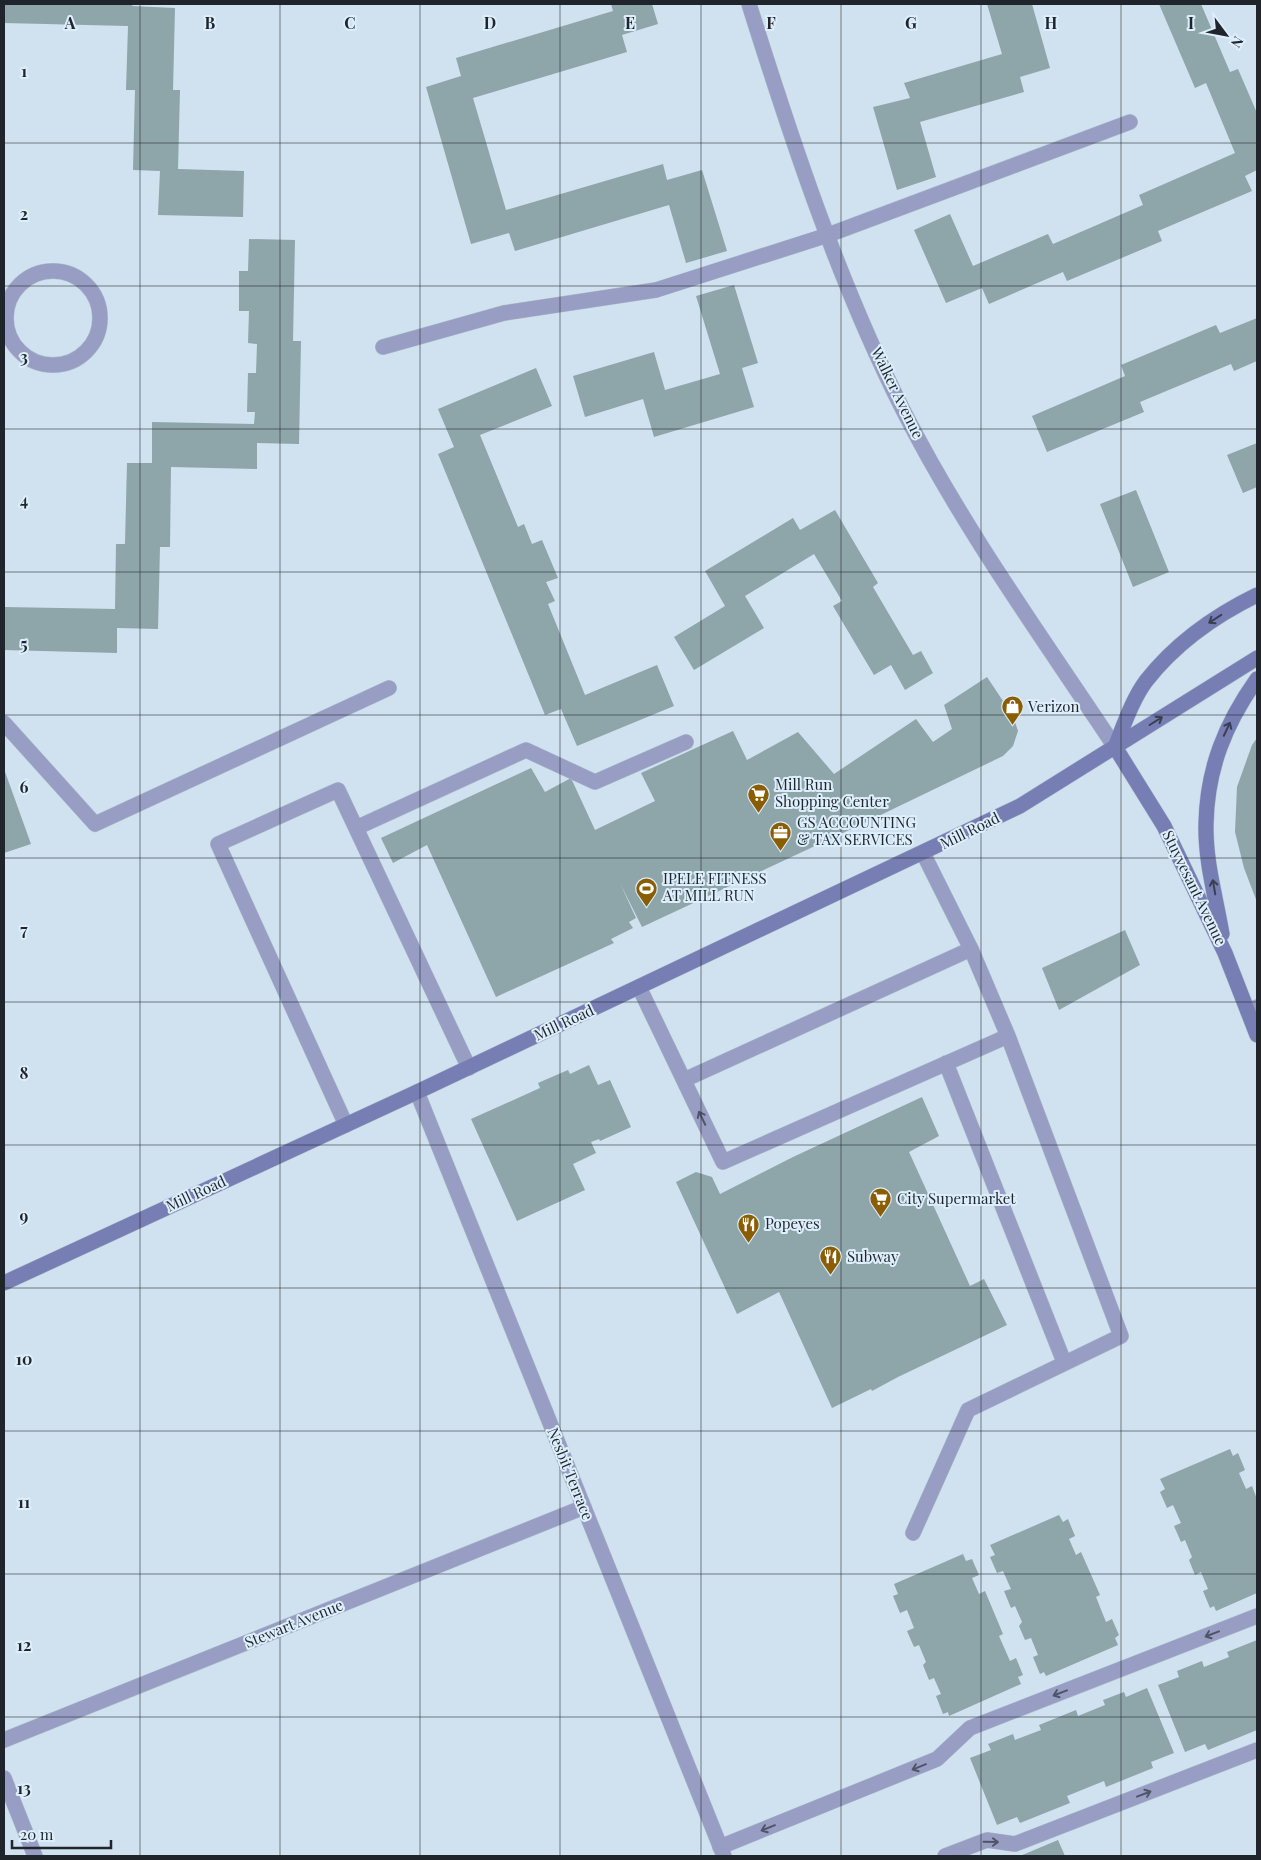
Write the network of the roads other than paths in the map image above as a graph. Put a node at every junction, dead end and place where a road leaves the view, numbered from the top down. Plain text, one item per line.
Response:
1 (749, 4) edge
2 (1130, 122) dead end
3 (828, 235) junction
4 (5, 316) edge
5 (383, 347) dead end
6 (1257, 595) edge
7 (1257, 658) edge
8 (1257, 679) edge
9 (389, 688) dead end
10 (4, 723) edge
11 (686, 742) dead end
12 (1115, 747) junction
13 (356, 828) junction
14 (923, 853) junction
15 (971, 949) junction
16 (1225, 953) junction
17 (640, 987) junction
18 (1252, 1009) edge
19 (1008, 1036) junction
20 (1257, 1036) edge
21 (946, 1063) junction
22 (469, 1068) junction
23 (684, 1080) junction
24 (417, 1092) junction
25 (346, 1125) junction
26 (4, 1283) edge
27 (1064, 1362) junction
28 (584, 1508) junction
29 (913, 1533) dead end
30 (1257, 1616) edge
31 (4, 1740) edge
32 (1257, 1750) edge
33 (4, 1778) edge
34 (722, 1852) edge
35 (35, 1856) edge
36 (946, 1856) edge

1 - 3 street, Walker Avenue
2 - 3 street
3 - 5 street
3 - 12 street, Walker Avenue
4 - 4 street
6 -> 12 street
12 -> 7 street
16 -> 8 street
9 - 10 street
11 - 13 street
12 - 14 street, Mill Road
12 - 16 street, Stuyvesant Avenue
13 - 22 street
13 - 25 street
14 - 15 street
14 - 17 street, Mill Road
15 - 19 street
15 - 23 street
16 - 18 street, Stuyvesant Avenue
17 - 22 street, Mill Road
17 - 23 street
18 - 20 street, Stuyvesant Avenue
19 - 21 street
19 - 27 street
21 -> 23 street
21 - 27 street
22 - 24 street, Mill Road
24 - 25 street, Mill Road
24 - 28 street, Nesbit Terrace
25 - 26 street, Mill Road
27 - 29 street
28 - 31 street, Stewart Avenue
28 - 34 street, Nesbit Terrace
30 -> 34 street
36 -> 32 street
33 - 35 street

